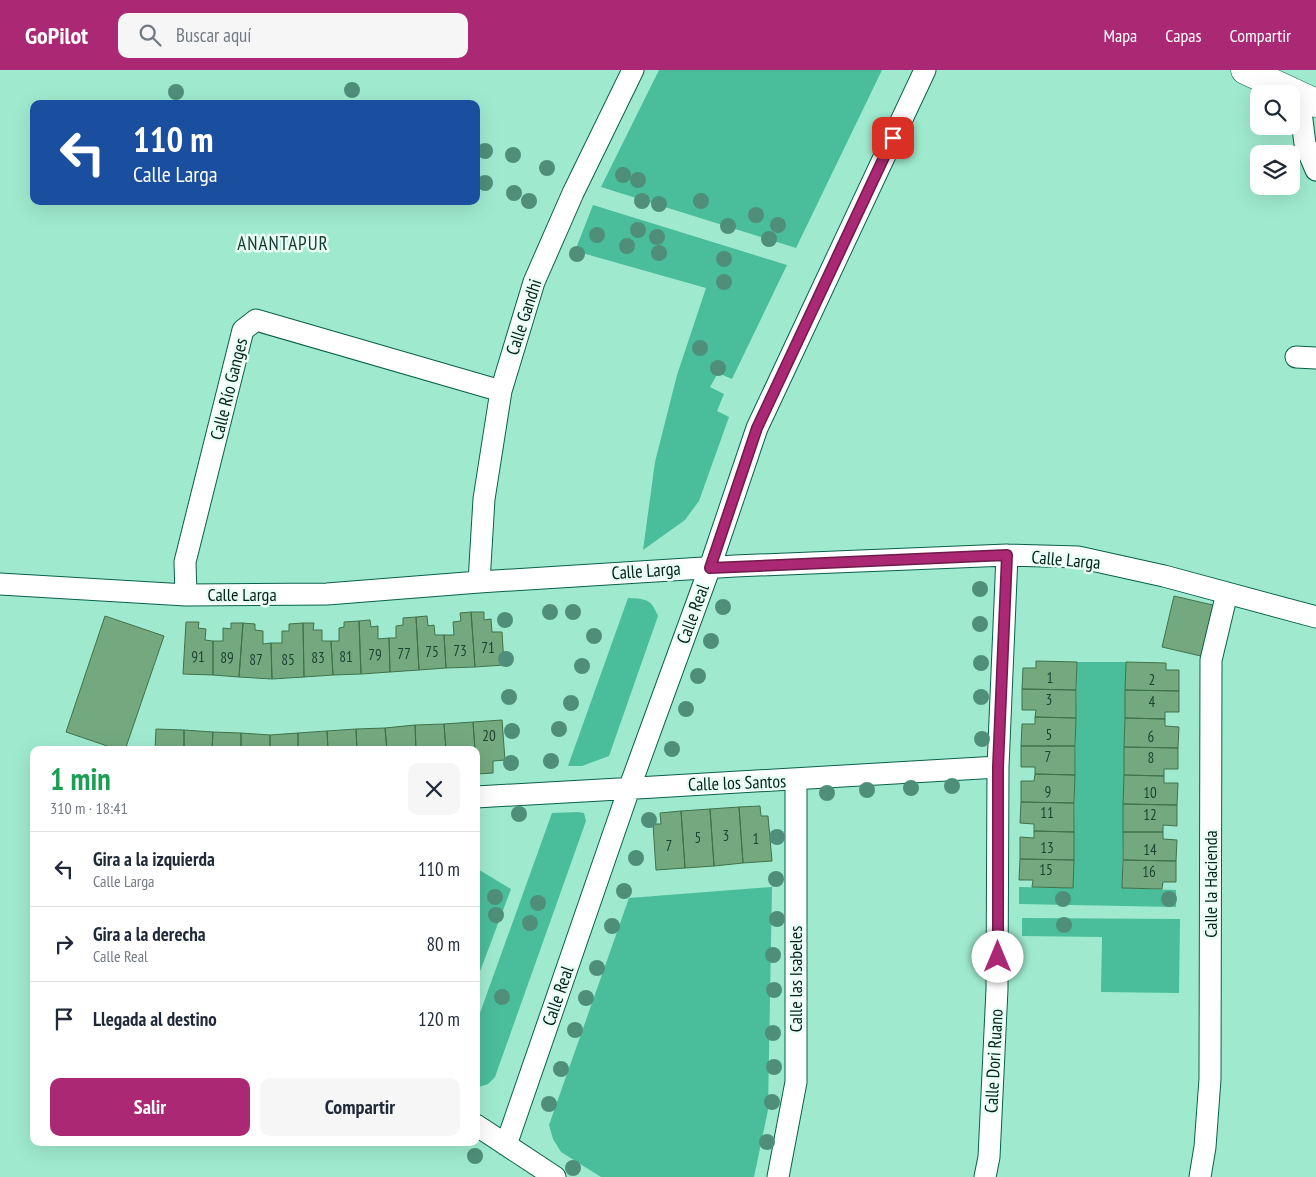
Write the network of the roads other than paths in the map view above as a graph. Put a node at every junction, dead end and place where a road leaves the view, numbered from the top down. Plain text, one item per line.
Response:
1 (633, 70) edge
2 (925, 70) edge
3 (1245, 70) edge
4 (1307, 100) edge
5 (1316, 170) edge
6 (501, 391) junction
7 (1007, 555) junction
8 (710, 568) junction
9 (479, 582) junction
10 (0, 584) edge
11 (1227, 592) junction
12 (186, 595) junction
13 (1316, 616) edge
14 (998, 767) junction
15 (796, 780) junction
16 (629, 789) junction
17 (480, 797) edge
18 (480, 1128) edge
19 (506, 1144) junction
20 (555, 1177) edge
21 (778, 1177) edge
22 (985, 1177) edge
23 (1200, 1177) edge

1 - 6 street, Calle Gandhi
2 - 8 street, Calle Real
3 - 4 street
4 - 5 street
6 - 9 street, Calle Gandhi
6 - 12 street, Calle Río Ganges
7 - 8 street, Calle Larga
7 - 11 street, Calle Larga
7 - 14 street, Calle Dori Ruano
8 - 9 street, Calle Larga
8 - 16 street, Calle Real
9 - 12 street, Calle Larga
10 - 12 street, Calle Larga
11 - 13 street, Calle Larga
11 - 23 street, Calle la Hacienda
14 - 15 street, Calle los Santos
14 - 22 street, Calle Dori Ruano
15 - 16 street, Calle los Santos
15 - 21 street, Calle las Isabeles
16 - 17 street, Calle los Santos
16 - 19 street, Calle Real
18 - 19 street
19 - 20 street

